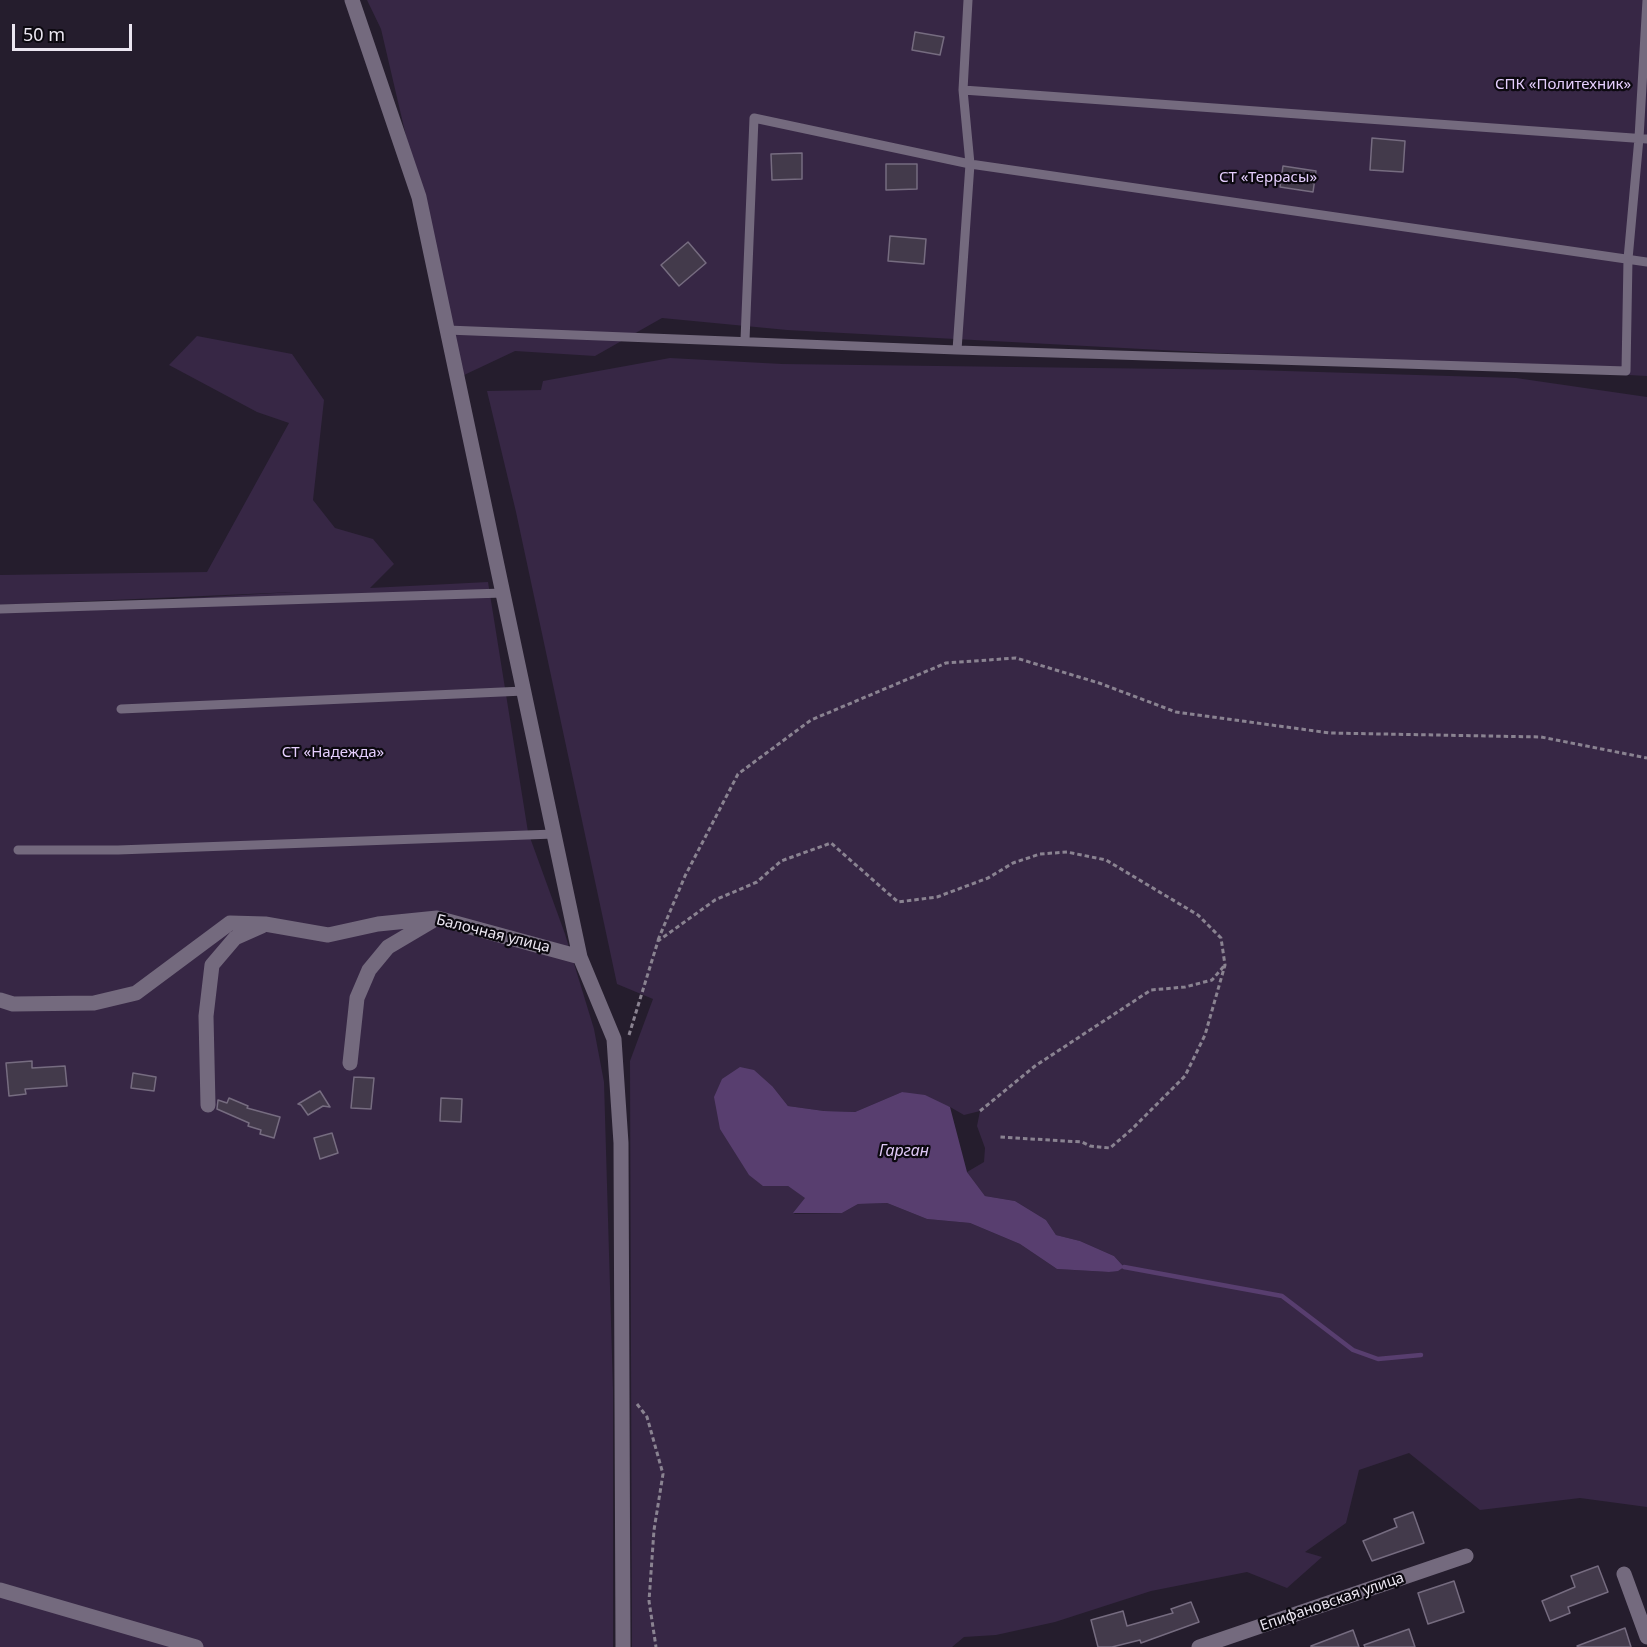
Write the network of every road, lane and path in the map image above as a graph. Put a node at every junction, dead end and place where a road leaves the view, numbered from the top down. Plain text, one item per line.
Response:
1 (352, 0) edge
2 (968, 0) edge
3 (1647, 0) edge
4 (963, 90) junction
5 (1643, 138) edge
6 (969, 164) junction
7 (1628, 259) junction
8 (1647, 262) edge
9 (447, 330) junction
10 (745, 340) junction
11 (957, 350) junction
12 (503, 593) junction
13 (0, 609) edge
14 (524, 691) junction
15 (121, 709) dead end
16 (1647, 758) edge
17 (554, 834) junction
18 (18, 850) dead end
19 (437, 918) junction
20 (265, 924) junction
21 (658, 941) junction
22 (580, 957) junction
23 (1225, 965) junction
24 (0, 1000) edge
25 (628, 1039) dead end
26 (350, 1063) dead end
27 (208, 1105) dead end
28 (980, 1111) dead end
29 (999, 1137) dead end
30 (621, 1385) junction
31 (1466, 1556) dead end
32 (1624, 1574) dead end
33 (0, 1590) edge
34 (1647, 1637) edge
35 (196, 1647) edge
36 (622, 1647) edge
37 (656, 1647) edge
38 (1199, 1647) edge

1 - 9 street
2 - 4 lane
3 - 5 lane
4 - 5 lane
4 - 6 lane
5 - 7 lane
6 - 7 lane
6 - 10 lane
6 - 11 lane
7 - 8 lane
7 - 11 lane
9 - 10 lane
9 - 12 street
10 - 11 lane
12 - 13 lane
12 - 14 street
14 - 15 lane
14 - 17 street
16 - 21 path
17 - 18 lane
17 - 22 street
19 - 20 street, Балочная улица
19 - 22 street, Балочная улица
19 - 26 street
20 - 24 street, Балочная улица
20 - 27 street
21 - 23 path
21 - 25 path
22 - 30 street
23 - 28 path
23 - 29 path
30 - 36 street
30 - 37 path
31 - 38 street, Епифановская улица
32 - 34 street
33 - 35 street

